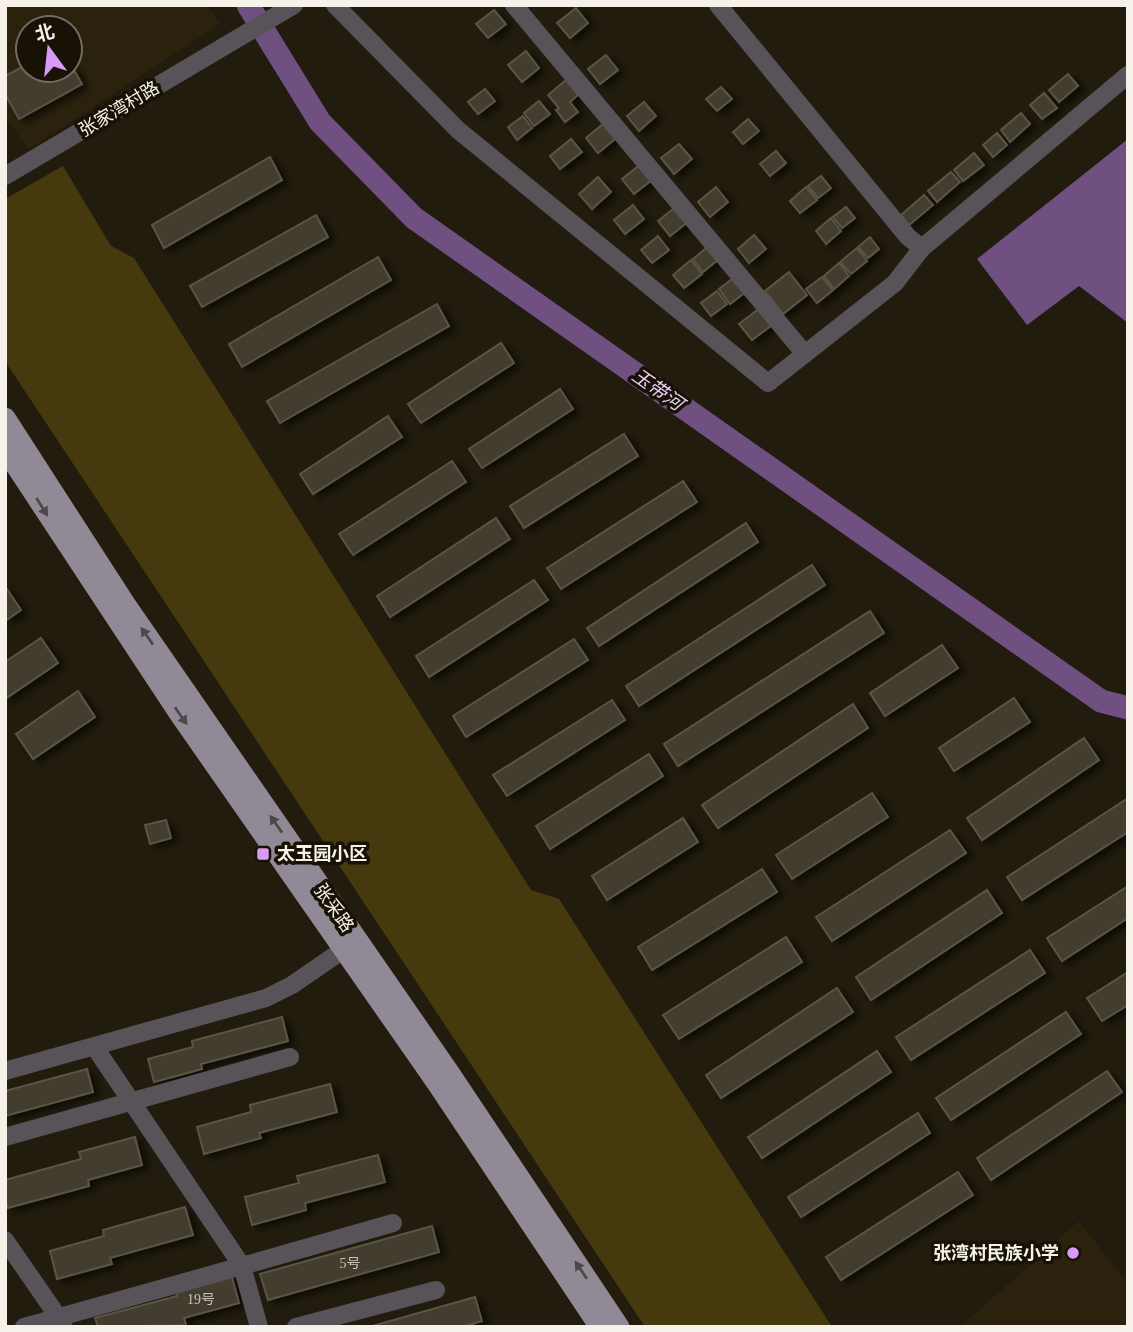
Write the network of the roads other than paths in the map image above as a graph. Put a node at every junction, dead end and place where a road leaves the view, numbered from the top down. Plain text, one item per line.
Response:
1 (335, 5) edge
2 (514, 5) edge
3 (718, 5) edge
4 (290, 8) edge
5 (1128, 75) edge
6 (5, 176) edge
7 (922, 248) junction
8 (805, 354) junction
9 (5, 418) edge
10 (5, 449) edge
11 (350, 945) junction
12 (94, 1046) junction
13 (290, 1057) dead end
14 (5, 1070) edge
15 (132, 1101) junction
16 (5, 1137) edge
17 (393, 1223) dead end
18 (7, 1246) edge
19 (242, 1266) junction
20 (436, 1290) dead end
21 (61, 1322) edge
22 (24, 1327) edge
23 (259, 1327) edge
24 (297, 1327) edge
25 (600, 1327) edge
26 (619, 1327) edge

1 - 8 street
2 - 8 street
3 - 7 street
4 - 6 street, 张家湾村路
5 - 7 street
7 - 8 street
11 -> 9 main road, 张采路
10 -> 11 main road, 张采路
11 - 12 street
11 - 25 main road, 张采路
26 -> 11 main road, 张采路
12 - 14 street
12 - 15 street
13 - 15 street
15 - 16 street
15 - 19 street
17 - 19 street
18 - 21 street
19 - 21 street
19 - 23 street
20 - 24 street
21 - 22 street

